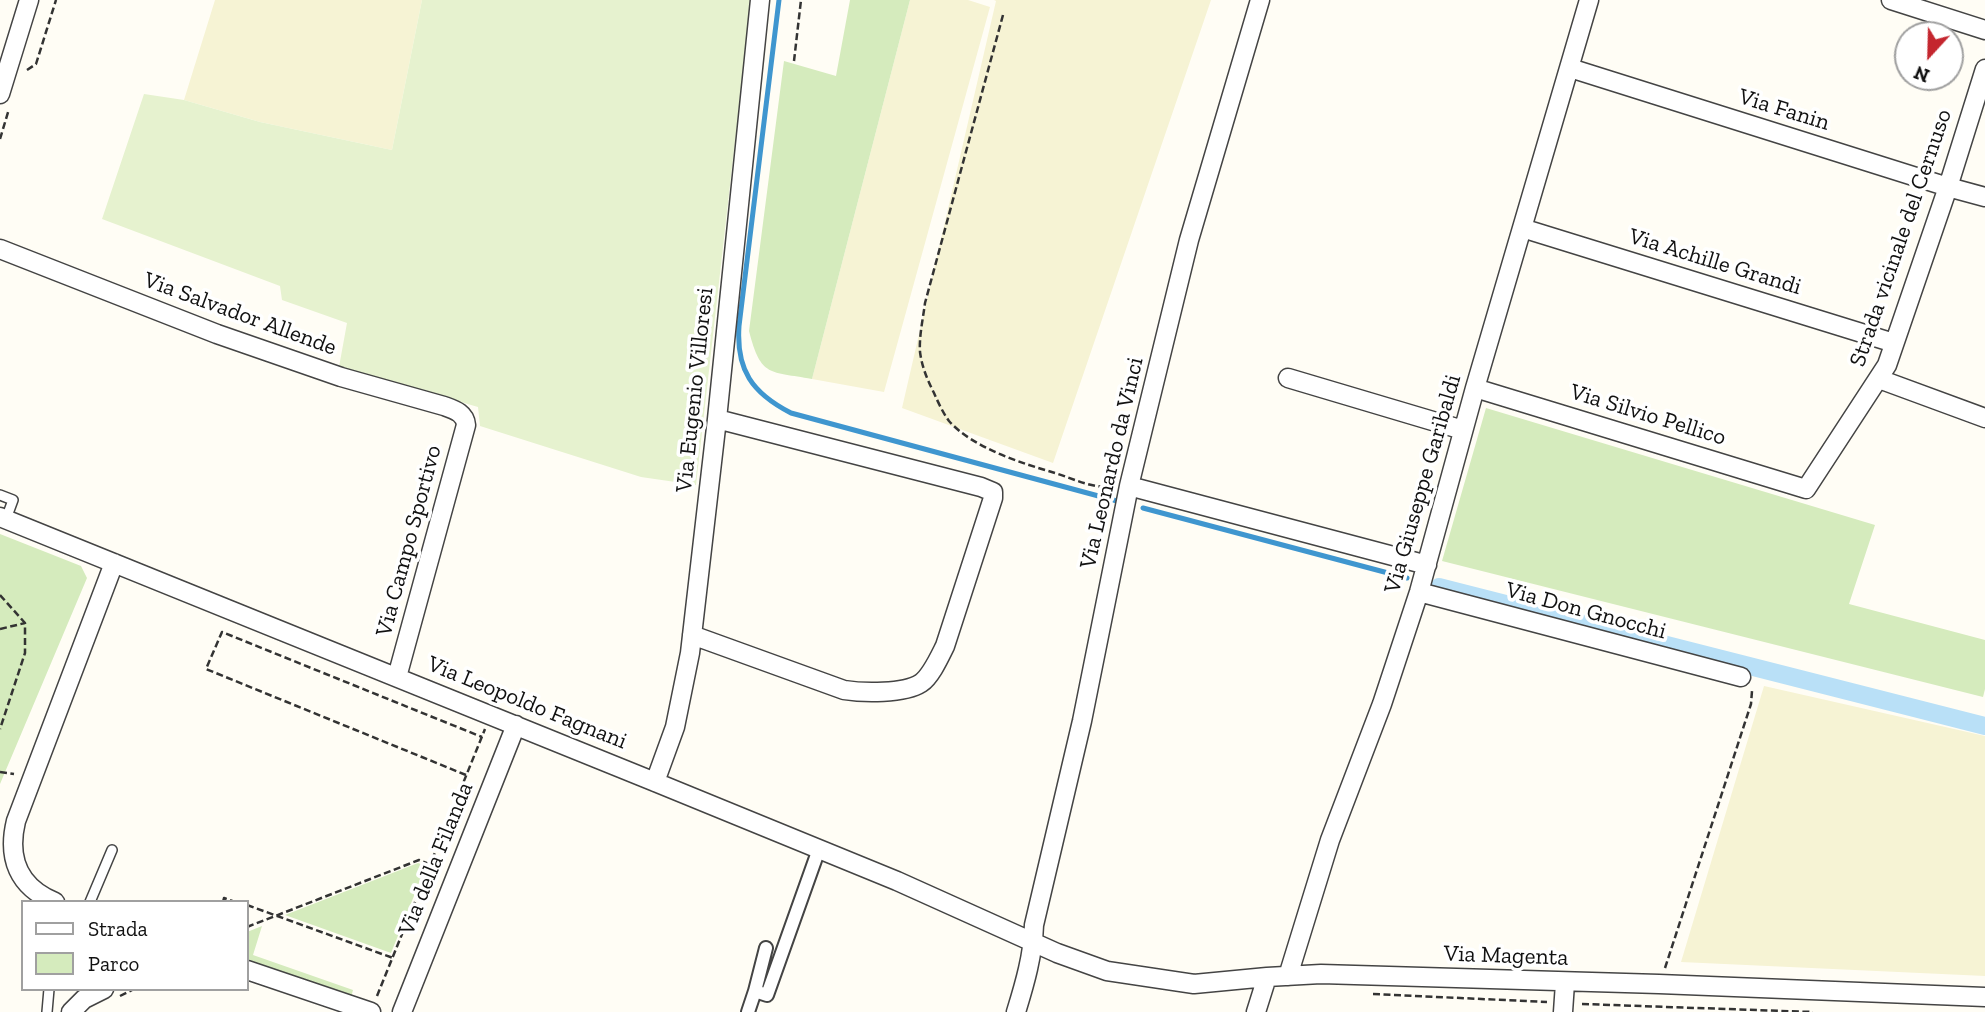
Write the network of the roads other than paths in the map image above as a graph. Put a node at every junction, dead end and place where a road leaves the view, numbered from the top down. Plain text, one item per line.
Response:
1 (29, 0) edge
2 (760, 0) edge
3 (1260, 0) edge
4 (1589, 0) edge
5 (1891, 0) edge
6 (1985, 30) edge
7 (1570, 68) junction
8 (1985, 69) edge
9 (5, 99) edge
10 (1948, 187) junction
11 (1985, 197) edge
12 (1522, 228) junction
13 (0, 249) edge
14 (1894, 343) junction
15 (1288, 378) dead end
16 (1879, 379) junction
17 (1475, 388) junction
18 (464, 417) joint
19 (1985, 418) edge
20 (717, 419) junction
21 (1463, 430) junction
22 (1129, 486) junction
23 (1807, 489) joint
24 (0, 495) edge
25 (3, 518) edge
26 (114, 564) junction
27 (1427, 565) junction
28 (1419, 592) junction
29 (692, 635) junction
30 (397, 677) junction
31 (1741, 677) road end
32 (516, 725) junction
33 (655, 782) junction
34 (820, 849) junction
35 (112, 850) dead end
36 (50, 900) edge
37 (91, 900) edge
38 (1033, 941) junction
39 (766, 948) dead end
40 (248, 970) edge
41 (1288, 976) junction
42 (1267, 977) junction
43 (1565, 983) junction
44 (49, 991) edge
45 (73, 991) edge
46 (100, 991) edge
47 (755, 992) junction
48 (1985, 997) edge
49 (1563, 1008) edge
50 (1261, 1009) edge
51 (47, 1012) edge
52 (69, 1012) edge
53 (371, 1012) edge
54 (402, 1012) edge
55 (748, 1012) edge
56 (1016, 1012) edge

1 - 9 street
2 - 20 street, Via Eugenio Villoresi
3 - 22 street, Via Leonardo da Vinci
4 - 7 street, Via Giuseppe Garibaldi
5 - 6 street
7 - 10 street, Via Fanin
7 - 12 street, Via Giuseppe Garibaldi
8 - 10 street, Strada vicinale del Cernuso
10 - 11 street, Via Fanin
10 - 14 street, Strada vicinale del Cernuso
12 - 14 street, Via Achille Grandi
12 - 17 street, Via Giuseppe Garibaldi
13 - 18 street, Via Salvador Allende
14 - 16 street, Strada vicinale del Cernuso
15 - 21 street
16 - 19 street
16 - 23 street, Strada vicinale del Cernuso
17 - 21 street, Via Giuseppe Garibaldi
17 - 23 street, Via Silvio Pellico
18 - 30 street, Via Campo Sportivo
20 - 29 street, Via Eugenio Villoresi
20 - 29 street
21 - 27 street, Via Giuseppe Garibaldi
22 - 27 street
22 - 38 street, Via Leonardo da Vinci
24 - 25 lane
25 - 26 street, Via Leopoldo Fagnani
26 - 30 street, Via Leopoldo Fagnani
26 - 36 street
27 - 28 street, Via Giuseppe Garibaldi
28 - 31 street, Via Don Gnocchi
28 - 41 street, Via Giuseppe Garibaldi
29 - 33 street, Via Eugenio Villoresi
30 - 32 street, Via Leopoldo Fagnani
32 - 33 street, Via Leopoldo Fagnani
32 - 54 street, Via della Filanda
33 - 34 street, Via Leopoldo Fagnani
34 - 38 street, Via Leopoldo Fagnani
34 - 47 street
35 - 37 lane
38 - 42 street, Via Magenta
38 - 56 street, Via Leonardo da Vinci
39 - 47 street
40 - 53 street
41 - 42 street, Via Magenta
41 - 43 street, Via Magenta
42 - 50 street
43 - 48 street, Via Magenta
43 - 49 street
44 - 51 lane
45 - 52 street
46 - 52 street
47 - 55 street

